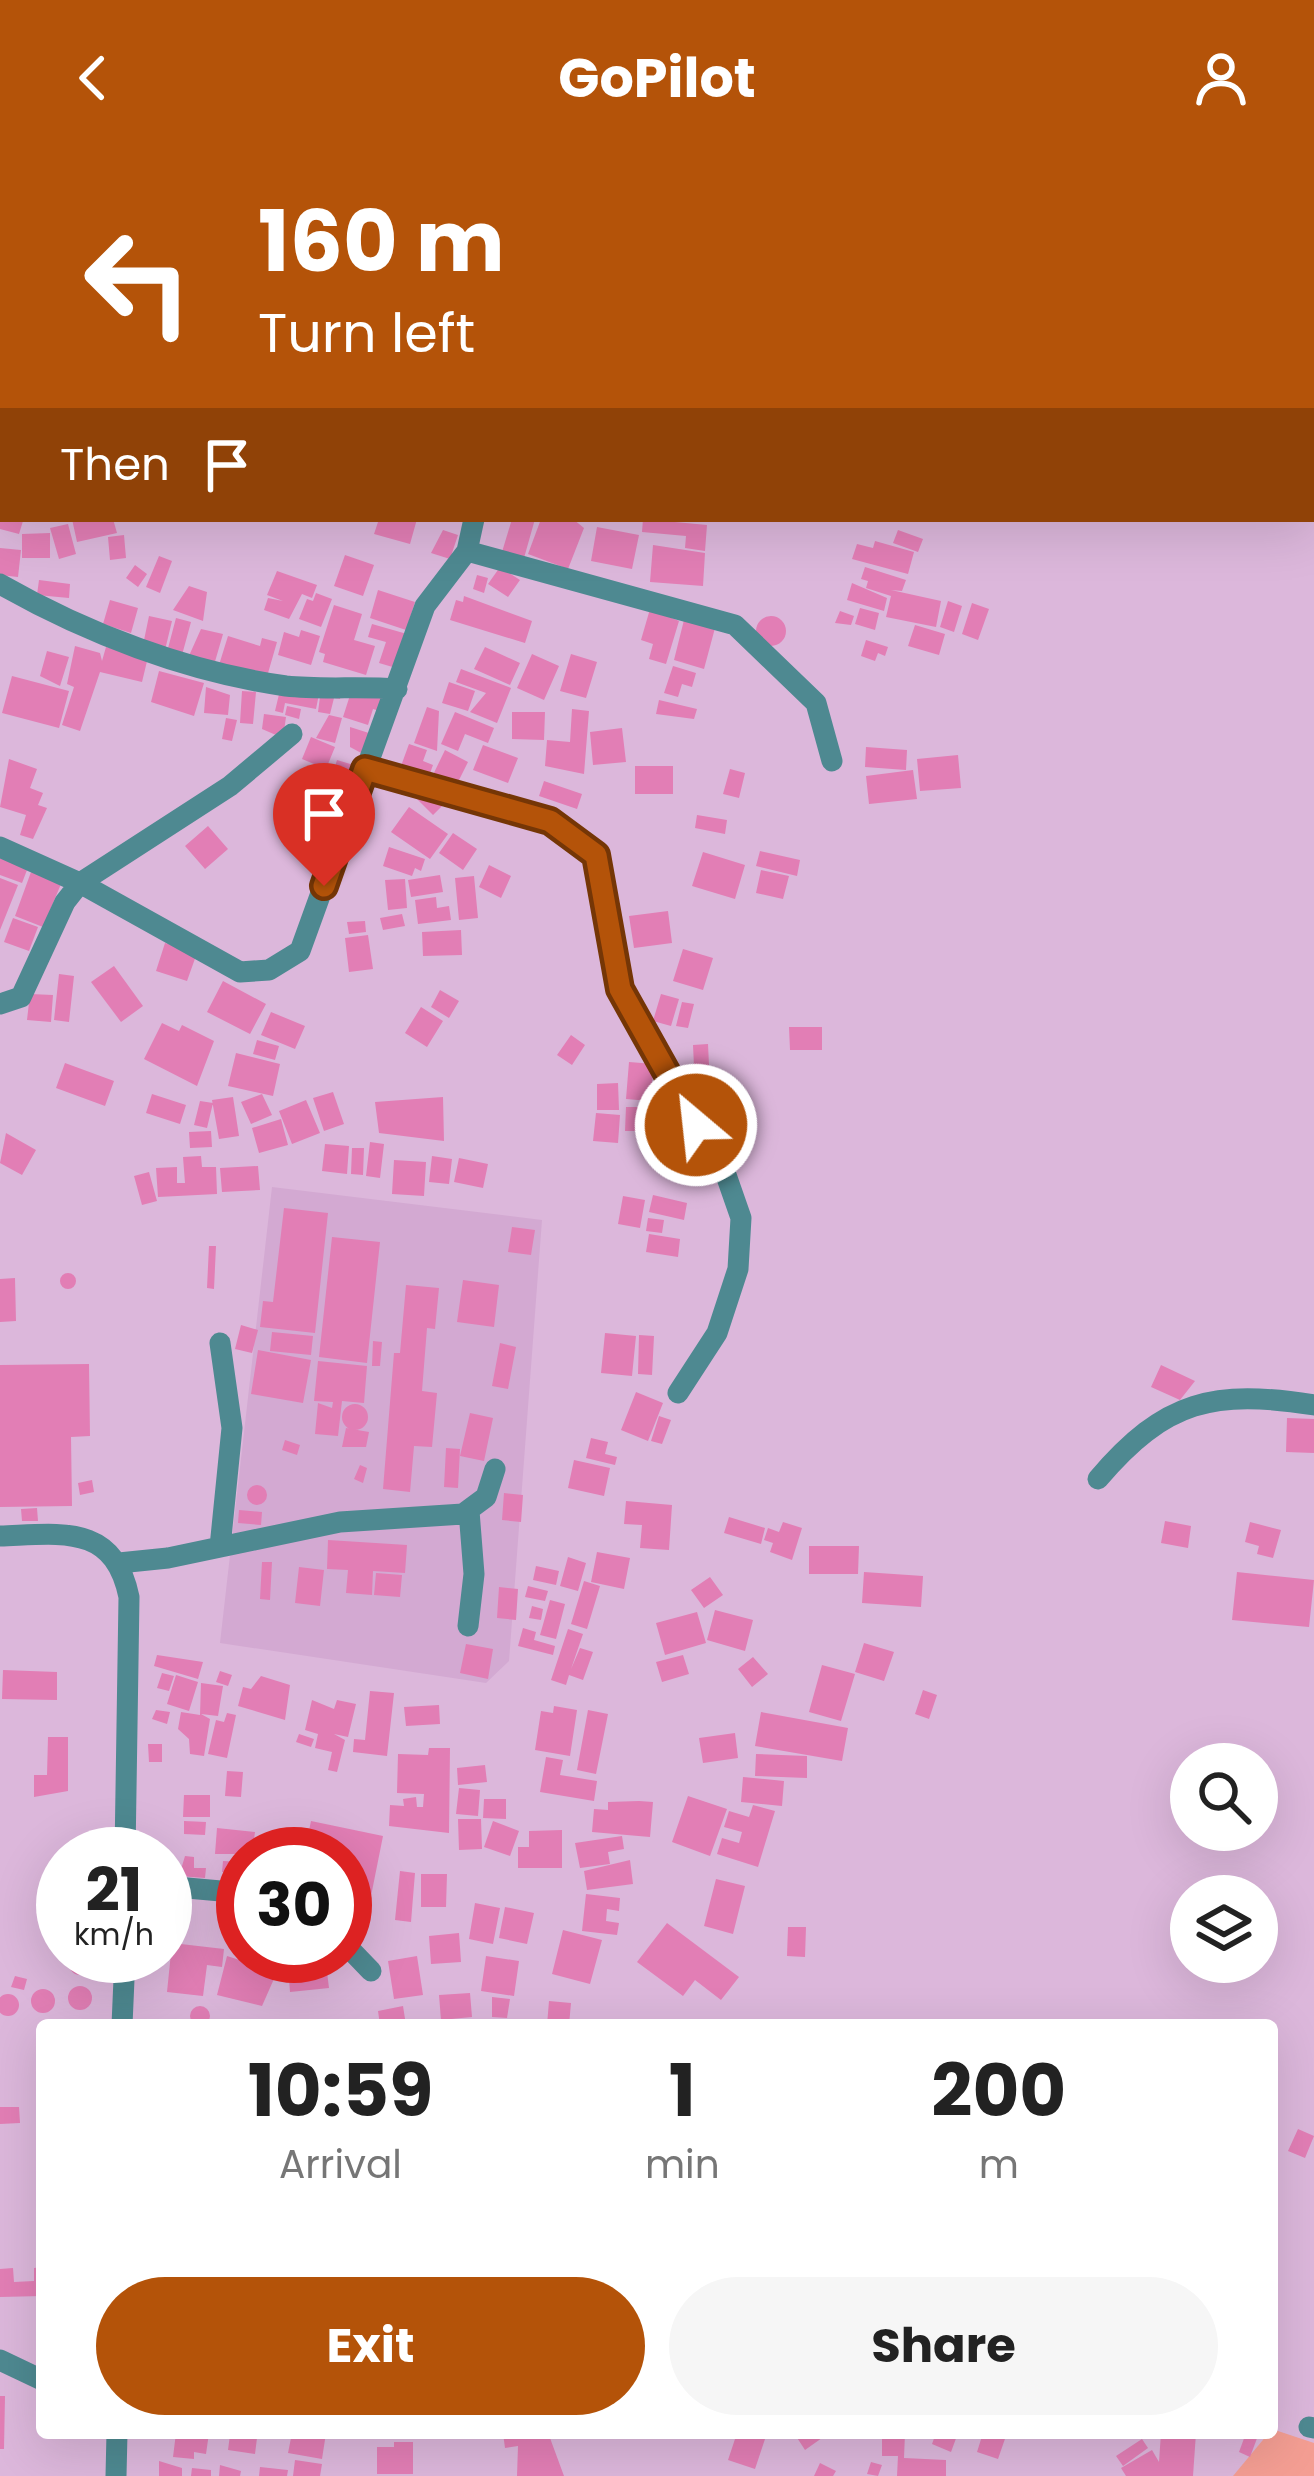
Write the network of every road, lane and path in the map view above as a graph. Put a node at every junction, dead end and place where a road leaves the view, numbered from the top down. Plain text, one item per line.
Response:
1 (473, 522) edge
2 (467, 551) junction
3 (0, 584) edge
4 (397, 689) junction
5 (292, 734) dead end
6 (832, 761) dead end
7 (365, 769) junction
8 (0, 847) edge
9 (80, 883) junction
10 (0, 1004) edge
11 (220, 1343) dead end
12 (678, 1393) dead end
13 (1314, 1405) edge
14 (495, 1469) dead end
15 (1098, 1479) dead end
16 (469, 1511) junction
17 (0, 1536) edge
18 (220, 1547) junction
19 (119, 1563) junction
20 (469, 1626) dead end
21 (125, 1827) edge
22 (124, 1983) edge
23 (122, 2019) edge
24 (0, 2360) edge
25 (36, 2377) edge
26 (117, 2439) edge
27 (116, 2476) edge

1 - 2 street
2 - 4 street
2 - 6 street
3 - 4 street
4 - 7 street
5 - 9 street
7 - 9 street
7 - 12 street
8 - 9 street
9 - 10 street
11 - 18 street
13 - 15 street
14 - 16 street
16 - 18 street
16 - 20 street
17 - 19 street
18 - 19 street
19 - 21 street
22 - 23 street
24 - 25 street
26 - 27 street

